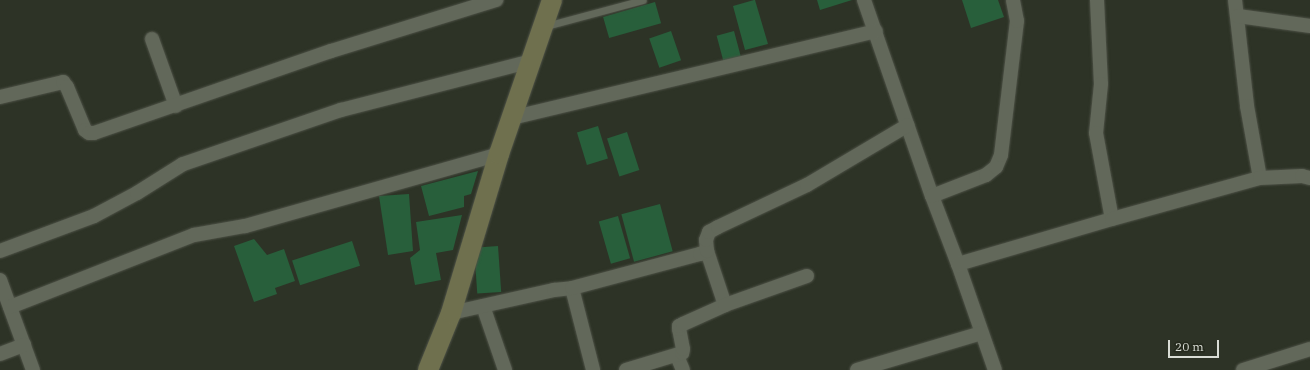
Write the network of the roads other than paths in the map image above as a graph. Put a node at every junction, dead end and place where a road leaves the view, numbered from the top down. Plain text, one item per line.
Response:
1 (496, 0) edge
2 (552, 0) edge
3 (643, 0) edge
4 (864, 0) edge
5 (1013, 0) edge
6 (1097, 0) edge
7 (1235, 0) edge
8 (1238, 16) junction
9 (543, 26) junction
10 (1310, 26) edge
11 (876, 31) junction
12 (152, 39) dead end
13 (532, 61) junction
14 (0, 97) edge
15 (176, 106) junction
16 (511, 118) junction
17 (908, 125) junction
18 (499, 154) junction
19 (1260, 178) junction
20 (1310, 178) edge
21 (932, 196) junction
22 (1112, 218) junction
23 (0, 251) edge
24 (707, 251) junction
25 (958, 264) junction
26 (807, 276) dead end
27 (0, 280) edge
28 (572, 288) junction
29 (725, 305) junction
30 (483, 306) junction
31 (10, 307) junction
32 (451, 313) junction
33 (982, 333) junction
34 (24, 345) junction
35 (1310, 349) edge
36 (0, 354) edge
37 (677, 356) junction
38 (33, 370) edge
39 (428, 370) edge
40 (505, 370) edge
41 (593, 370) edge
42 (626, 370) edge
43 (683, 370) edge
44 (857, 370) edge
45 (995, 370) edge
46 (1243, 370) edge

1 - 15 street
2 - 9 street
3 - 9 lane
4 - 11 street
5 - 21 street
6 - 22 street
7 - 8 street
8 - 10 street
8 - 19 street
9 - 13 street
11 - 16 street
11 - 17 street
12 - 15 street
13 - 16 street
13 - 23 street
14 - 15 street
16 - 18 street
17 - 21 street
17 - 24 street
18 - 31 street
18 - 32 street
19 - 20 street
19 - 22 street
21 - 25 street
22 - 25 street
24 - 28 street
24 - 29 street
25 - 33 street
26 - 29 street
27 - 31 street
28 - 30 street
28 - 41 street
29 - 37 street
30 - 32 street
30 - 40 street
31 - 34 street
32 - 39 street
33 - 44 street
33 - 45 street
34 - 36 street
34 - 38 street
35 - 46 street
37 - 42 street
37 - 43 street

